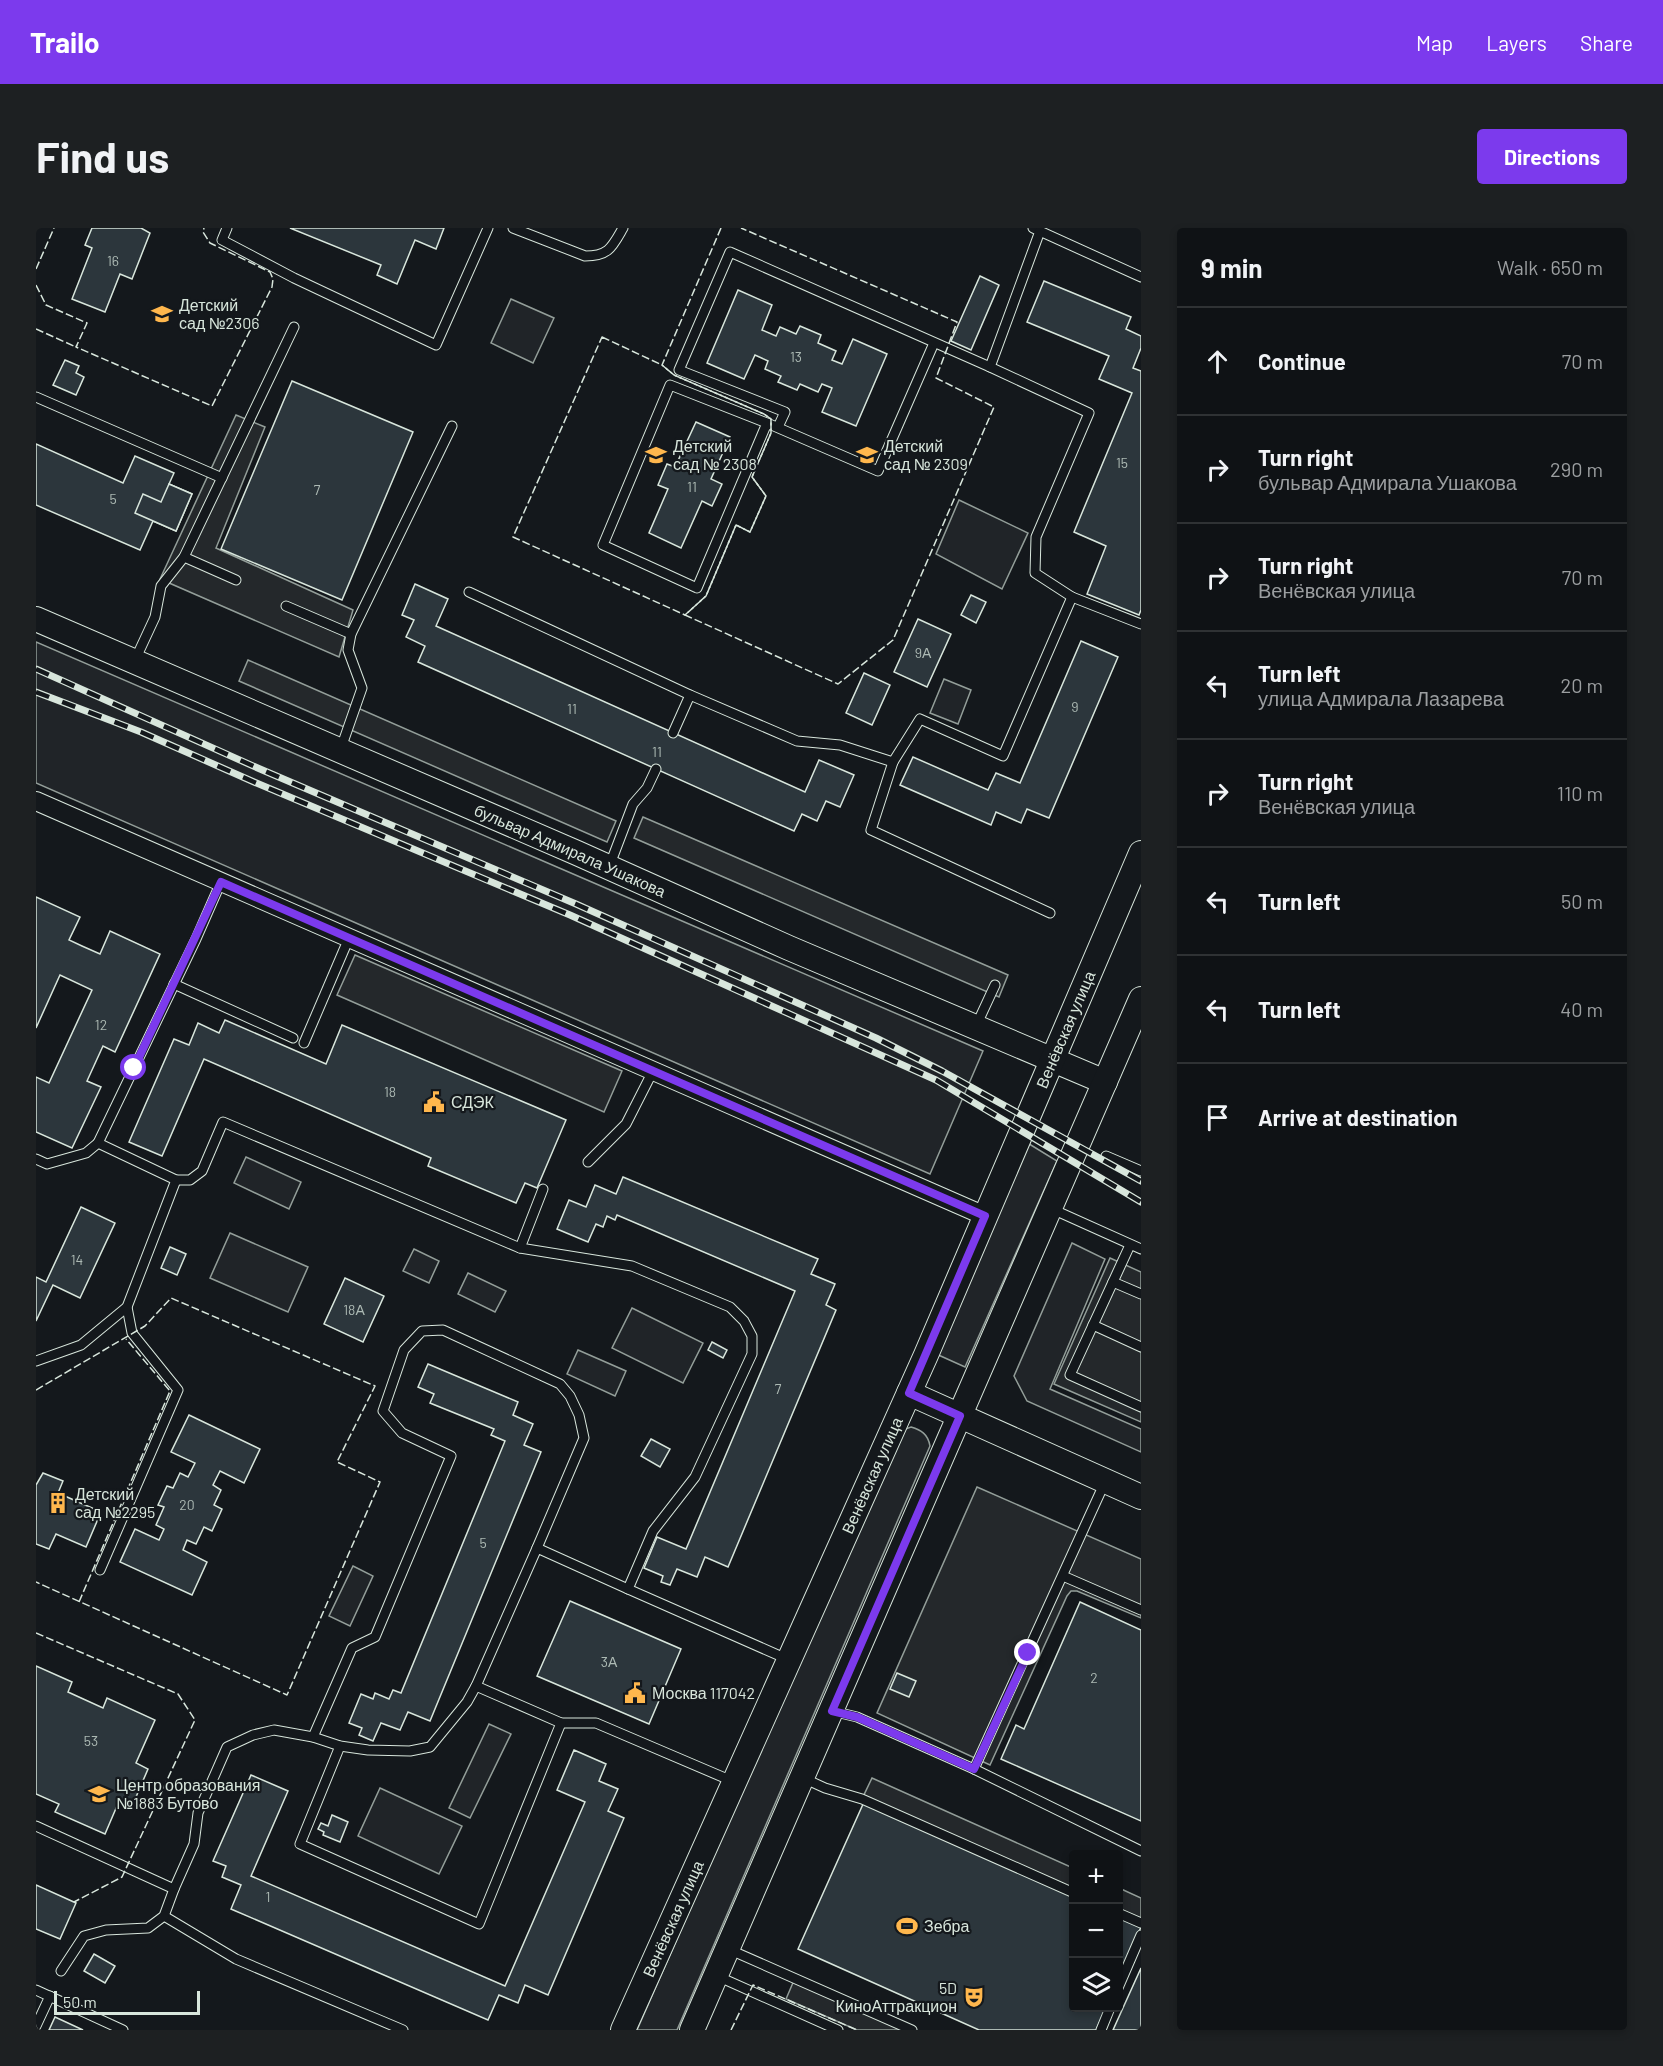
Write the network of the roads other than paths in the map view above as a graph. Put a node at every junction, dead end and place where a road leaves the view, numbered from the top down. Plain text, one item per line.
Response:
1 (227, 228) edge
2 (488, 228) edge
3 (513, 228) edge
4 (623, 228) edge
5 (1037, 229) edge
6 (1141, 277) edge
7 (294, 327) dead end
8 (934, 343) junction
9 (990, 368) junction
10 (36, 397) edge
11 (767, 423) junction
12 (452, 426) dead end
13 (778, 427) junction
14 (222, 478) junction
15 (184, 557) junction
16 (236, 580) dead end
17 (470, 592) dead end
18 (1072, 597) junction
19 (286, 606) dead end
20 (36, 619) edge
21 (1141, 624) edge
22 (351, 634) junction
23 (134, 662) junction
24 (690, 695) junction
25 (674, 733) dead end
26 (340, 750) junction
27 (893, 762) junction
28 (656, 769) dead end
29 (37, 804) edge
30 (1141, 853) edge
31 (609, 867) junction
32 (221, 882) junction
33 (1050, 914) dead end
34 (349, 938) junction
35 (174, 984) junction
36 (995, 985) dead end
37 (1141, 999) edge
38 (976, 1026) junction
39 (292, 1038) dead end
40 (304, 1043) dead end
41 (1053, 1059) junction
42 (653, 1071) junction
43 (1105, 1082) junction
44 (98, 1143) junction
45 (1106, 1156) dead end
46 (36, 1159) edge
47 (588, 1162) dead end
48 (1141, 1171) edge
49 (175, 1183) junction
50 (543, 1189) dead end
51 (1050, 1208) junction
52 (985, 1216) junction
53 (1131, 1245) junction
54 (520, 1248) junction
55 (1141, 1249) edge
56 (1113, 1282) junction
57 (1141, 1294) edge
58 (127, 1307) junction
59 (1093, 1325) junction
60 (1141, 1347) edge
61 (36, 1361) edge
62 (909, 1393) junction
63 (1141, 1407) edge
64 (960, 1416) junction
65 (1105, 1480) junction
66 (1141, 1497) edge
67 (537, 1548) junction
68 (100, 1570) dead end
69 (1064, 1576) junction
70 (628, 1589) junction
71 (1141, 1610) edge
72 (790, 1659) junction
73 (476, 1686) junction
74 (832, 1711) junction
75 (561, 1723) junction
76 (313, 1737) junction
77 (340, 1746) junction
78 (974, 1769) junction
79 (802, 1778) junction
80 (735, 1782) junction
81 (36, 1826) edge
82 (1141, 1851) edge
83 (174, 1888) junction
84 (1069, 1891) edge
85 (1123, 1915) edge
86 (164, 1916) junction
87 (1141, 1923) edge
88 (1141, 1935) edge
89 (728, 1949) junction
90 (62, 1971) dead end
91 (717, 1976) junction
92 (1123, 1978) edge
93 (36, 1990) edge
94 (50, 1996) junction
95 (1108, 2012) edge
96 (36, 2026) edge
97 (123, 2030) edge
98 (404, 2030) edge
99 (623, 2030) edge
100 (692, 2030) edge
101 (838, 2030) edge
102 (912, 2030) edge
103 (1101, 2030) edge

1 - 2 lane
3 - 4 lane
5 - 6 lane
5 - 9 lane
7 - 14 lane
8 - 9 lane
8 - 13 lane
8 - 13 lane
9 - 18 lane
10 - 14 lane
11 - 11 lane
11 - 13 lane
12 - 22 lane
14 - 15 lane
15 - 16 lane
15 - 23 lane
17 - 24 lane
18 - 21 lane
18 - 27 lane
19 - 22 lane
20 - 23 main road, бульвар Адмирала Ушакова
22 - 26 lane
23 - 26 main road, бульвар Адмирала Ушакова
24 - 25 lane
24 - 27 lane
26 - 31 main road, бульвар Адмирала Ушакова
27 - 33 lane
28 - 31 lane
29 - 32 street
30 - 41 main road, Венёвская улица
31 - 38 main road, бульвар Адмирала Ушакова
32 - 34 street
32 - 35 lane
34 - 40 lane
34 - 42 street
35 - 39 lane
35 - 44 lane
36 - 38 lane
37 - 43 main road
38 - 41 main road, бульвар Адмирала Ушакова
41 - 43 main road, бульвар Адмирала Ушакова
41 - 52 main road, Венёвская улица
42 - 47 lane
42 - 52 street
43 - 51 main road
44 - 46 lane
44 - 49 lane
45 - 48 lane
49 - 54 lane
49 - 58 lane
50 - 54 lane
51 - 53 lane
51 - 64 main road
52 - 62 main road, Венёвская улица
53 - 55 lane
53 - 56 lane
54 - 70 lane
56 - 57 lane
56 - 59 lane
58 - 61 lane
58 - 68 lane
59 - 60 lane
59 - 63 lane
62 - 64 main road
62 - 72 main road, Венёвская улица
64 - 65 main road
64 - 74 main road
65 - 66 main road
65 - 69 lane
67 - 70 lane
67 - 73 lane
67 - 76 lane
69 - 71 lane
69 - 78 lane
70 - 72 lane
72 - 80 main road, Венёвская улица
73 - 75 lane
73 - 77 lane
74 - 78 lane
74 - 79 main road
75 - 77 lane
75 - 80 lane
76 - 77 lane
76 - 83 lane
78 - 82 lane
79 - 84 lane
79 - 89 main road
80 - 99 main road, Венёвская улица
81 - 83 lane
83 - 86 lane
85 - 87 lane
86 - 90 lane
86 - 98 lane
88 - 92 lane
89 - 91 main road
89 - 102 lane
91 - 100 main road
91 - 101 lane
93 - 94 lane
94 - 96 lane
94 - 97 lane
95 - 103 lane

